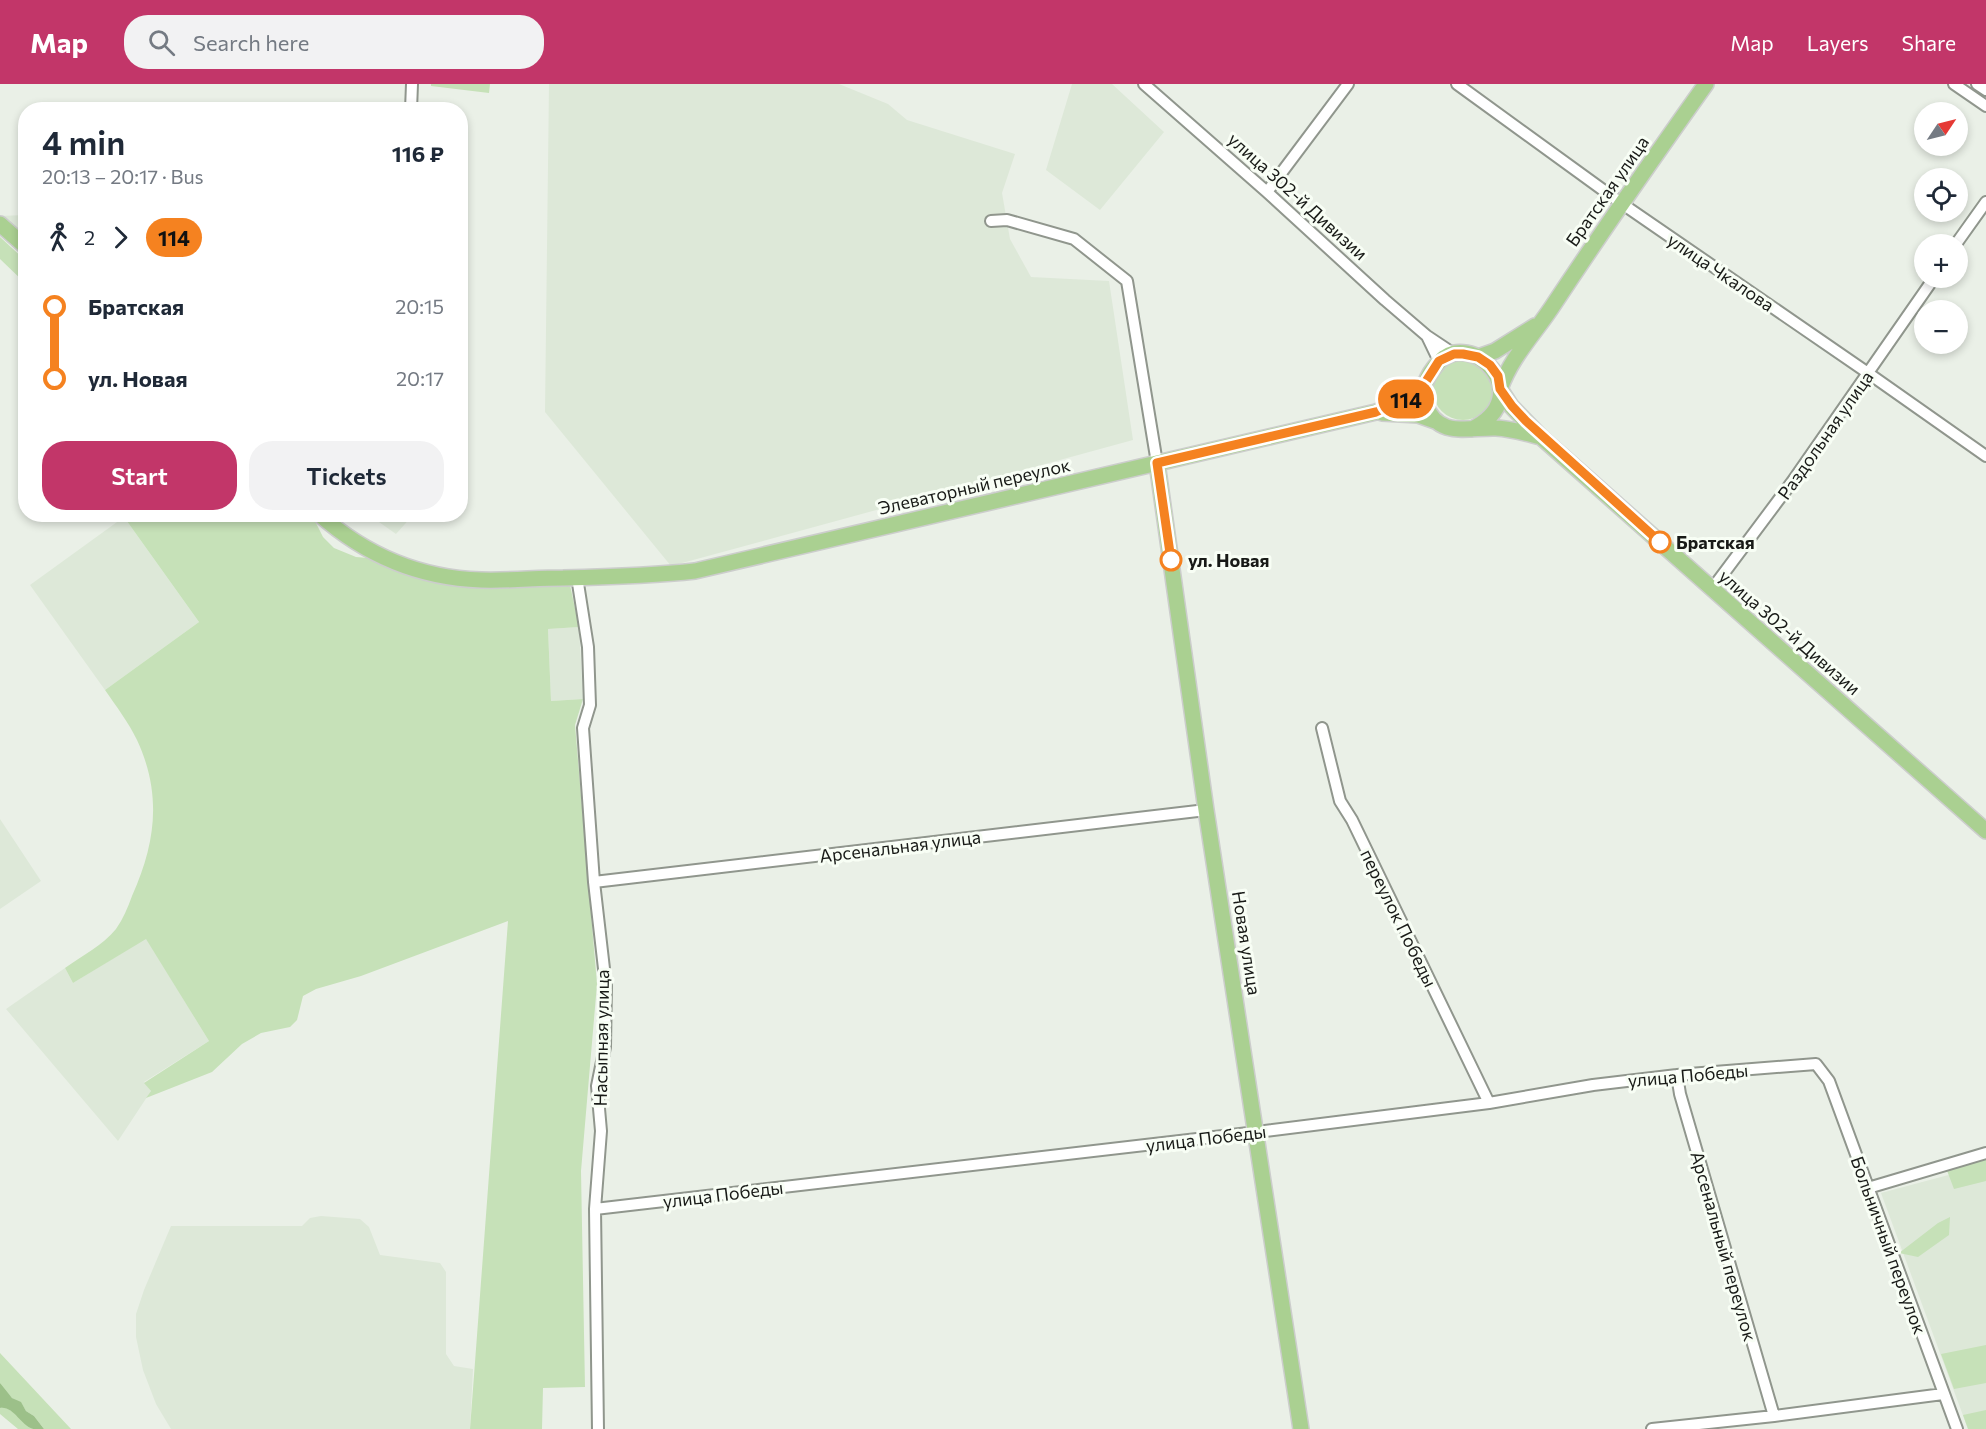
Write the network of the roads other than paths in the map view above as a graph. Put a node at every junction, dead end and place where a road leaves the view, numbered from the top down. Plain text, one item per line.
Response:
1 (412, 84) edge
2 (1144, 84) edge
3 (1348, 84) edge
4 (1457, 84) edge
5 (1706, 84) edge
6 (1954, 84) edge
7 (1977, 84) edge
8 (1986, 90) edge
9 (411, 102) edge
10 (1986, 106) edge
11 (1267, 192) junction
12 (1986, 202) edge
13 (1621, 203) junction
14 (991, 221) dead end
15 (0, 224) edge
16 (1963, 234) edge
17 (18, 240) edge
18 (1927, 288) edge
19 (1542, 321) junction
20 (1427, 336) junction
21 (1454, 354) junction
22 (1478, 357) junction
23 (1439, 361) junction
24 (1868, 372) junction
25 (1425, 383) junction
26 (1500, 389) junction
27 (1376, 412) junction
28 (1435, 421) junction
29 (1472, 429) junction
30 (1542, 438) junction
31 (1986, 456) edge
32 (1157, 463) junction
33 (329, 522) edge
34 (578, 577) junction
35 (1712, 589) junction
36 (1322, 728) dead end
37 (1206, 810) junction
38 (1986, 831) edge
39 (594, 882) junction
40 (1816, 1064) joint
41 (1677, 1075) junction
42 (1489, 1102) junction
43 (1257, 1132) junction
44 (1986, 1153) edge
45 (1869, 1188) junction
46 (595, 1209) junction
47 (1943, 1394) junction
48 (1774, 1416) junction
49 (598, 1429) edge
50 (1301, 1429) edge
51 (1652, 1429) edge
52 (1957, 1429) edge

1 - 9 street
2 - 11 street, улица 302-й Дивизии
3 - 11 street
4 - 13 street, улица Чкалова
5 - 13 main road, Братская улица
6 - 10 street
7 - 8 street
11 - 20 street, улица 302-й Дивизии
12 - 16 street
13 - 19 main road, Братская улица
13 - 24 street, улица Чкалова
14 - 32 street
15 - 17 main road
18 - 24 street, Раздольная улица
19 - 22 main road, Братская улица
19 - 26 main road, Братская улица
20 - 21 street, улица 302-й Дивизии
20 - 23 street, улица 302-й Дивизии
21 - 22 main road
21 - 23 main road
22 - 26 main road
23 - 25 main road
24 - 31 street, улица Чкалова
24 - 35 street, Раздольная улица
25 - 27 main road, Элеваторный переулок
25 - 28 main road
26 - 29 main road
26 - 30 main road, улица 302-й Дивизии
27 - 28 main road, Элеваторный переулок
27 - 32 main road, Элеваторный переулок
28 - 29 main road
29 - 30 main road, улица 302-й Дивизии
30 - 35 main road, улица 302-й Дивизии
32 - 34 main road, Элеваторный переулок
32 - 37 main road, Новая улица
33 - 34 main road, Элеваторный переулок
34 - 39 street, Насыпная улица
35 - 38 main road, улица 302-й Дивизии
36 - 42 street, переулок Победы
37 - 39 street, Арсенальная улица
37 - 43 main road, Новая улица
39 - 46 street, Насыпная улица
40 - 41 street, улица Победы
40 - 45 street, Больничный переулок
41 - 42 street, улица Победы
41 - 48 street, Арсенальный переулок
42 - 43 street, улица Победы
43 - 46 street, улица Победы
43 - 50 main road, Новая улица
44 - 45 street
45 - 47 street, Больничный переулок
46 - 49 street, Насыпная улица
47 - 48 street
47 - 52 street, Больничный переулок
48 - 51 street

